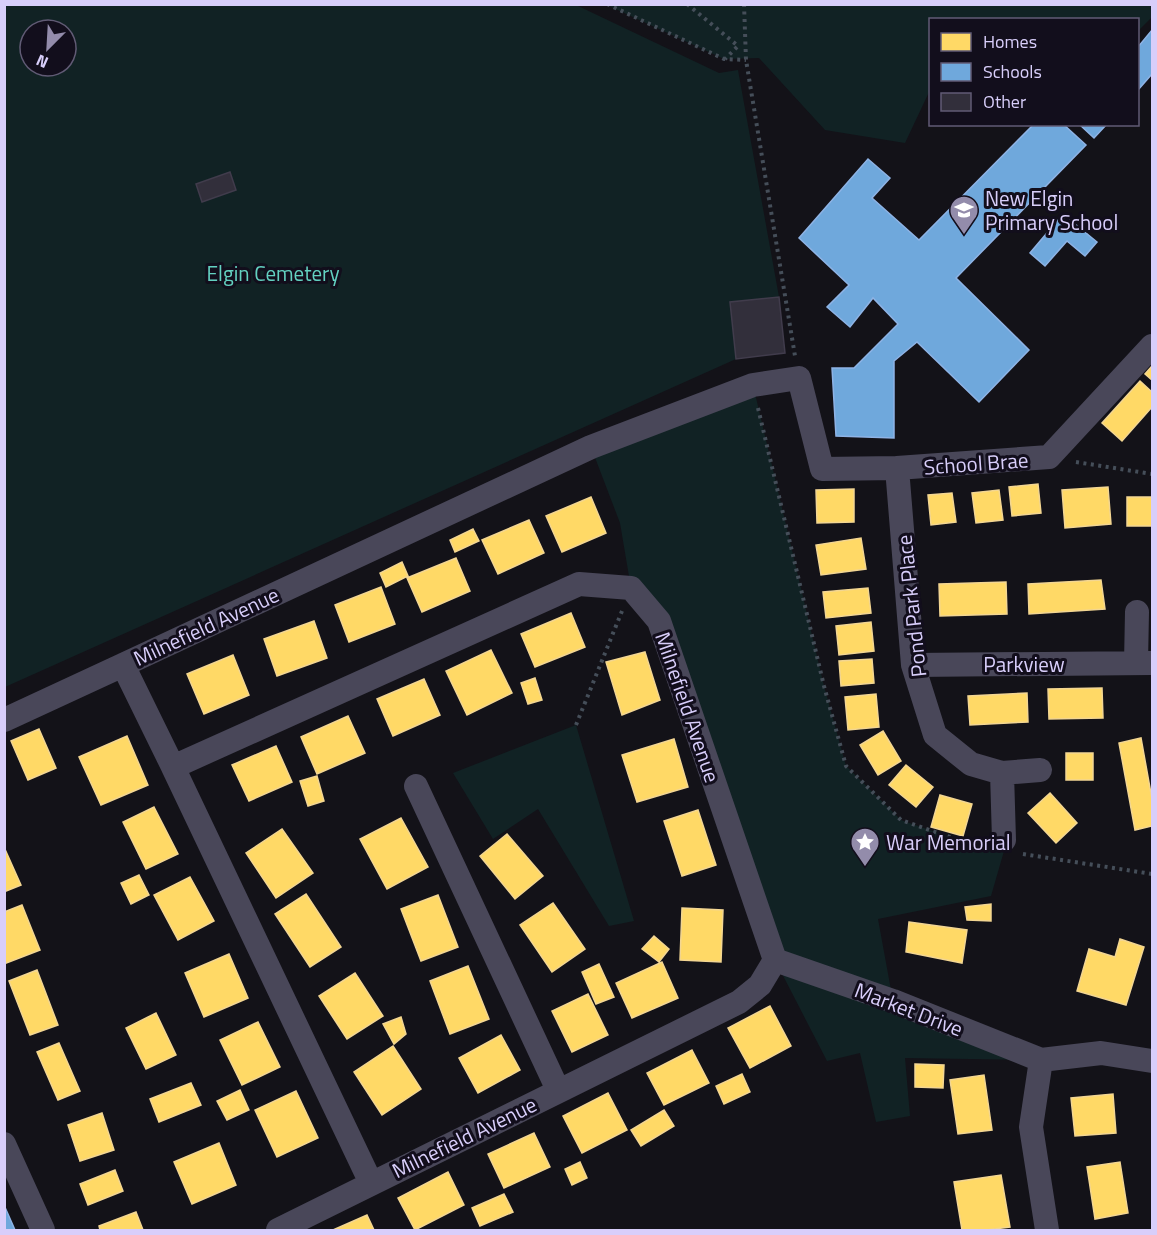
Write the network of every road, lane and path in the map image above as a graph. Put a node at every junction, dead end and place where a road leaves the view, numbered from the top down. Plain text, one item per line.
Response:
1 (607, 4) edge
2 (687, 4) edge
3 (744, 4) edge
4 (724, 59) junction
5 (746, 60) junction
6 (1152, 346) edge
7 (799, 378) junction
8 (753, 385) junction
9 (1049, 457) junction
10 (897, 468) junction
11 (1152, 474) edge
12 (632, 588) junction
13 (1137, 612) dead end
14 (1144, 663) edge
15 (123, 665) junction
16 (913, 665) junction
17 (4, 720) edge
18 (576, 725) dead end
19 (173, 767) junction
20 (1040, 770) dead end
21 (1002, 772) junction
22 (416, 786) dead end
23 (1004, 847) junction
24 (1152, 874) edge
25 (775, 960) junction
26 (1041, 1060) junction
27 (1152, 1061) edge
28 (558, 1090) junction
29 (4, 1144) edge
30 (370, 1183) junction
31 (43, 1230) edge
32 (278, 1230) edge
33 (1047, 1230) edge

1 - 4 path
2 - 4 path
3 - 5 path
4 - 5 path
5 - 7 path
6 - 9 street, School Brae
7 - 8 street, Milnefield Avenue
7 - 10 street, School Brae
8 - 15 street, Milnefield Avenue
8 - 23 path
9 - 10 street, School Brae
9 - 11 path
10 - 16 street, Pond Park Place
12 - 18 path
12 - 19 street
12 - 25 street, Milnefield Avenue
13 - 14 street, Parkview
14 - 16 street, Parkview
15 - 17 street, Milnefield Avenue
15 - 19 street, Milnefield Avenue
16 - 21 street, Pond Park Place
19 - 30 street, Milnefield Avenue
20 - 21 street, Pond Park Place
21 - 23 street
22 - 28 street, Milnefield Avenue
23 - 24 path
25 - 26 street, Market Drive
25 - 28 street, Milnefield Avenue
26 - 27 street, Market Drive
26 - 33 street
28 - 30 street, Milnefield Avenue
29 - 31 street
30 - 32 street, Milnefield Avenue

